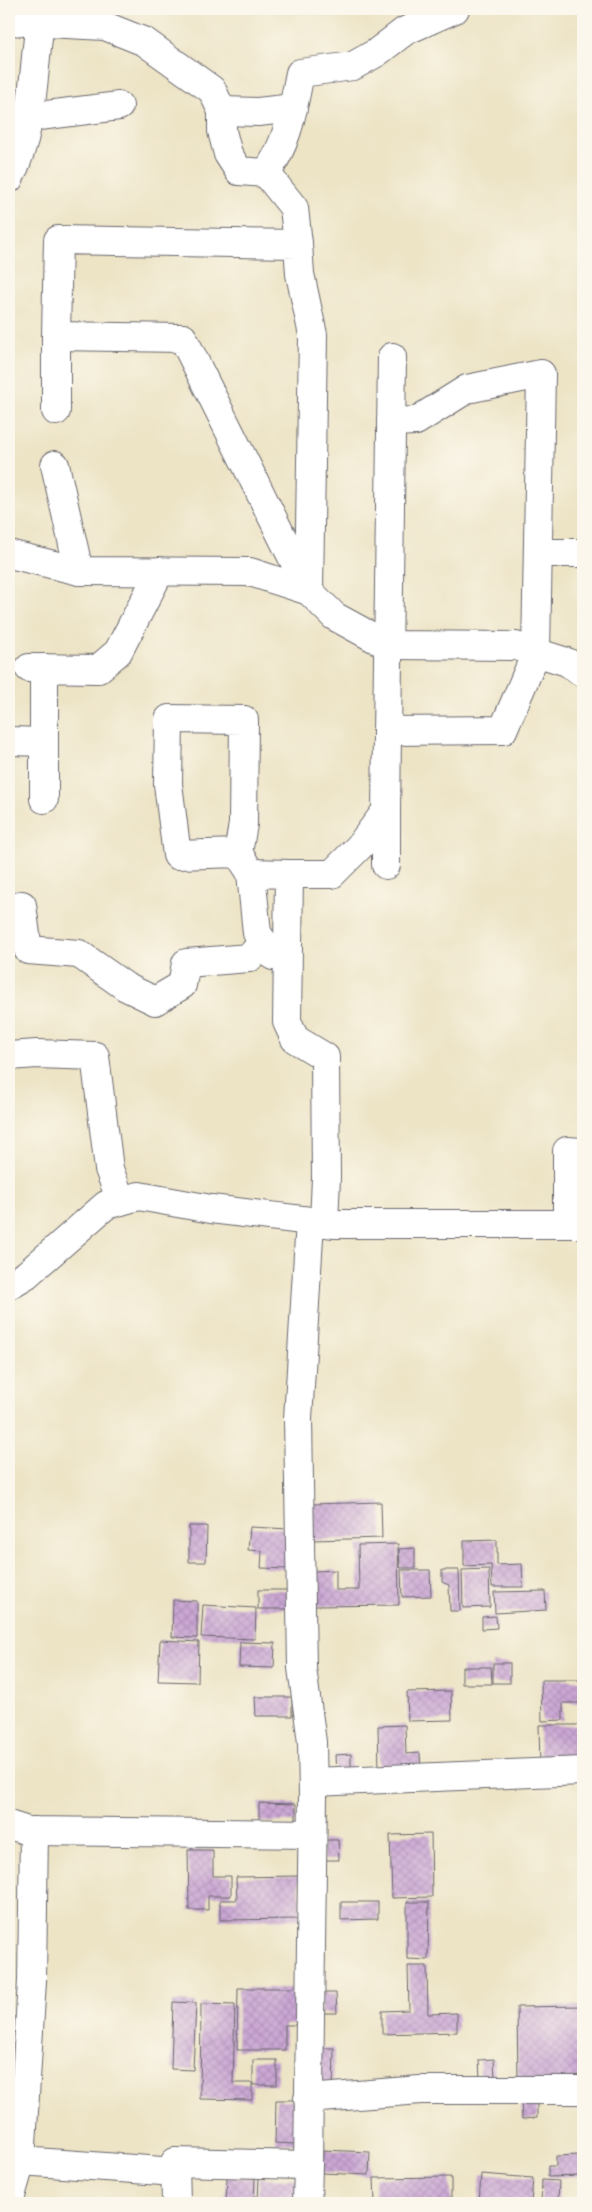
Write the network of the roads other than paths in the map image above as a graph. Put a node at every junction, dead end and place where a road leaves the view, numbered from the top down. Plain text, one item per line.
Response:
1 (455, 9) edge
2 (9, 21) edge
3 (40, 22) junction
4 (119, 106) dead end
5 (293, 108) junction
6 (222, 111) junction
7 (31, 117) junction
8 (266, 173) junction
9 (9, 179) edge
10 (298, 244) junction
11 (56, 336) junction
12 (392, 357) dead end
13 (56, 411) dead end
14 (391, 422) junction
15 (55, 465) dead end
16 (539, 553) junction
17 (583, 553) edge
18 (9, 554) edge
19 (80, 570) junction
20 (160, 571) junction
21 (309, 591) junction
22 (387, 645) junction
23 (536, 653) junction
24 (583, 673) edge
25 (386, 731) junction
26 (9, 741) edge
27 (44, 742) junction
28 (44, 799) dead end
29 (386, 811) junction
30 (245, 863) junction
31 (386, 865) dead end
32 (289, 874) junction
33 (22, 905) dead end
34 (263, 942) junction
35 (288, 978) junction
36 (9, 1056) edge
37 (583, 1152) edge
38 (121, 1201) junction
39 (317, 1222) junction
40 (575, 1224) edge
41 (9, 1285) edge
42 (583, 1771) edge
43 (313, 1782) junction
44 (22, 1828) edge
45 (312, 1834) junction
46 (583, 2090) edge
47 (308, 2099) junction
48 (21, 2161) junction
49 (308, 2165) junction
50 (176, 2172) junction
51 (9, 2203) edge
52 (176, 2203) edge
53 (307, 2203) edge

1 - 5 street
2 - 3 street
3 - 6 street
3 - 7 street
4 - 7 street
5 - 6 street
5 - 8 street
6 - 8 street
7 - 9 street
8 - 10 street
10 - 11 street
10 - 21 street
11 - 13 street
11 - 21 street
12 - 14 street
14 - 16 street
14 - 22 street
15 - 19 street
16 - 17 street
16 - 23 street
18 - 19 street
19 - 20 street
20 - 21 street
20 - 27 street
21 - 22 street
22 - 23 street
22 - 25 street
23 - 24 street
23 - 25 street
25 - 29 street
26 - 27 street
27 - 28 street
29 - 31 street
29 - 32 street
30 - 30 street
30 - 32 street
30 - 34 street
32 - 35 street
33 - 34 street
34 - 35 street
35 - 39 street
36 - 38 street
37 - 40 street
38 - 39 street
38 - 41 street
39 - 40 street
39 - 43 street
42 - 43 street
43 - 45 street
44 - 45 street
44 - 48 street
45 - 47 street
46 - 47 street
47 - 49 street
48 - 50 street
48 - 51 street
49 - 50 street
49 - 53 street
50 - 52 street

